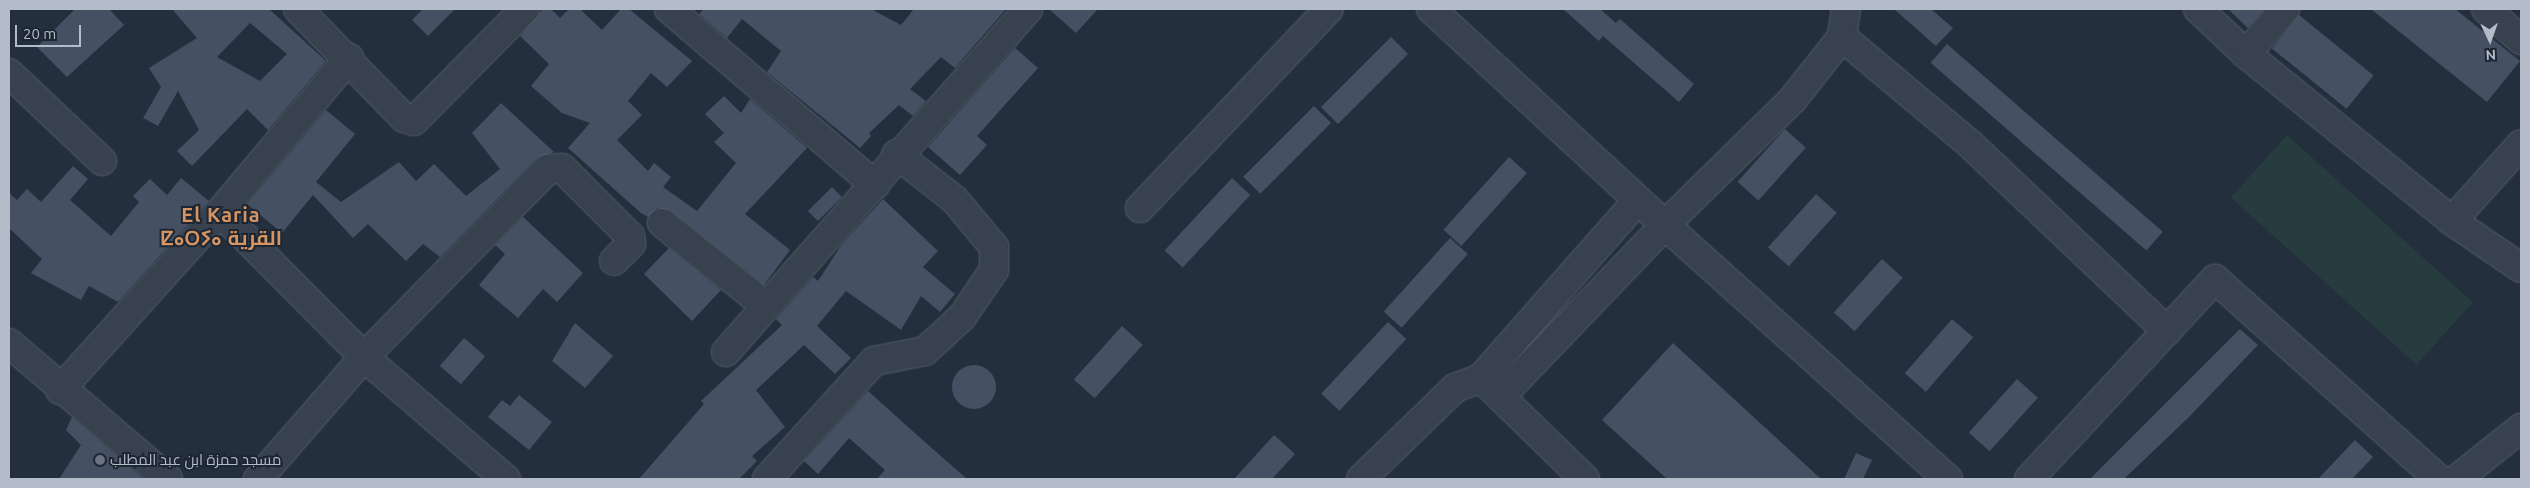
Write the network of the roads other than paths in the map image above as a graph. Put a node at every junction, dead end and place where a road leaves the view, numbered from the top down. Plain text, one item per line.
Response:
1 (298, 9) edge
2 (525, 9) edge
3 (669, 9) edge
4 (1028, 9) edge
5 (1329, 9) edge
6 (1431, 9) edge
7 (1846, 9) edge
8 (2198, 9) edge
9 (2285, 9) edge
10 (2486, 9) edge
11 (1842, 37) junction
12 (2521, 40) edge
13 (2246, 54) junction
14 (349, 58) junction
15 (9, 73) edge
16 (2521, 144) edge
17 (896, 154) junction
18 (102, 161) dead end
19 (875, 185) junction
20 (1638, 200) junction
21 (1140, 208) dead end
22 (220, 212) junction
23 (2452, 221) junction
24 (662, 223) dead end
25 (1665, 225) junction
26 (614, 261) dead end
27 (2521, 268) edge
28 (766, 306) junction
29 (2167, 331) junction
30 (9, 343) edge
31 (726, 352) dead end
32 (364, 356) junction
33 (1481, 378) junction
34 (60, 390) junction
35 (1500, 397) junction
36 (2521, 428) edge
37 (168, 479) edge
38 (258, 479) edge
39 (506, 479) edge
40 (766, 479) edge
41 (1361, 479) edge
42 (1585, 479) edge
43 (1948, 479) edge
44 (2028, 479) edge
45 (2439, 479) edge
46 (2456, 479) edge

1 - 14 street
2 - 14 street
3 - 19 street
4 - 17 street
5 - 21 street
6 - 20 street
7 - 11 street
8 - 13 street
9 - 13 street
10 - 12 street
11 - 25 street
11 - 29 street
13 - 23 street
14 - 22 street
15 - 18 street
16 - 23 street
17 - 19 street
17 - 40 street
19 - 28 street
20 - 25 street
20 - 33 street
22 - 32 street
22 - 34 street
23 - 27 street
24 - 28 street
25 - 35 street
25 - 43 street
26 - 32 street
28 - 31 street
29 - 44 street
29 - 45 street
30 - 34 street
32 - 38 street
32 - 39 street
33 - 35 street
33 - 41 street
34 - 37 street
35 - 42 street
36 - 46 street

